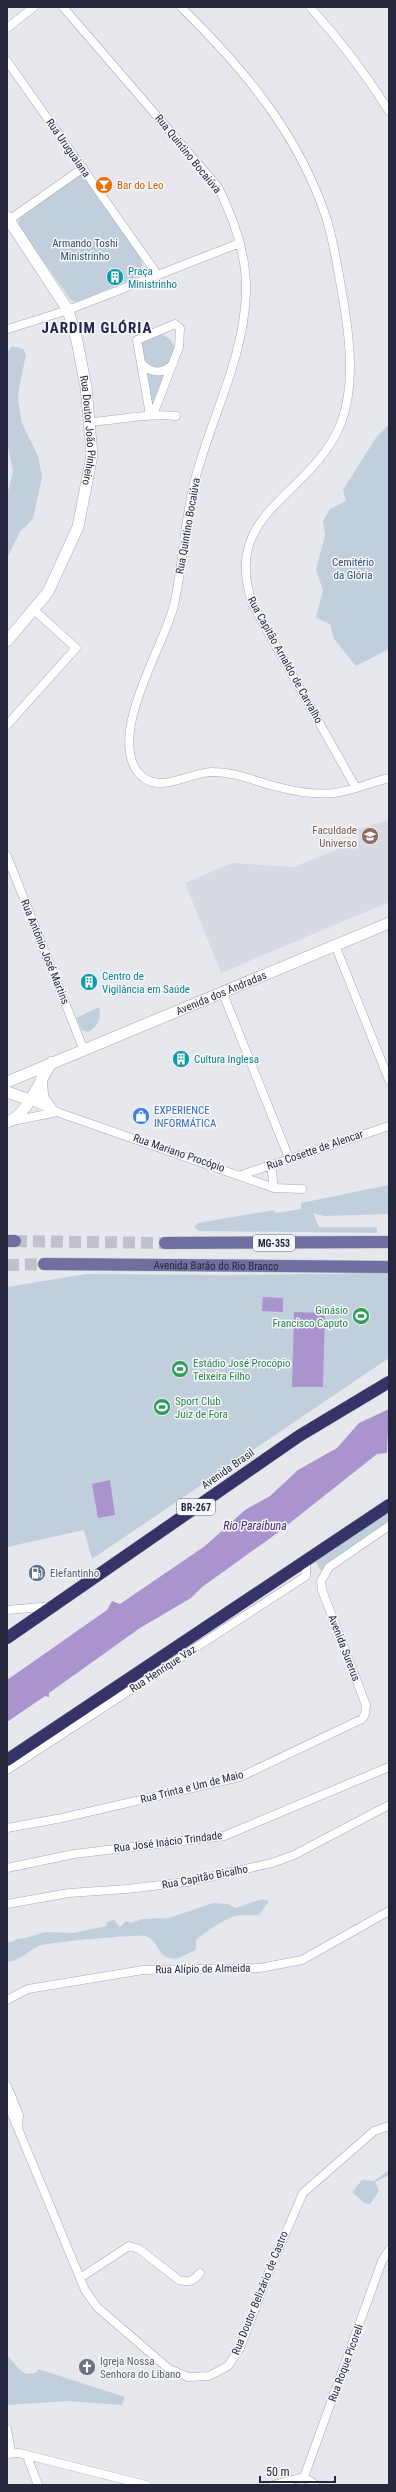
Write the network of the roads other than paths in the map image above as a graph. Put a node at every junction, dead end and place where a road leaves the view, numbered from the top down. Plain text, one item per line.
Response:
1 (34, 7) edge
2 (63, 7) edge
3 (181, 7) edge
4 (310, 7) edge
5 (7, 28) edge
6 (7, 60) edge
7 (389, 111) edge
8 (83, 168) junction
9 (8, 219) edge
10 (240, 243) junction
11 (157, 274) junction
12 (68, 310) junction
13 (8, 329) edge
14 (141, 363) junction
15 (173, 364) junction
16 (150, 416) junction
17 (176, 416) dead end
18 (90, 422) junction
19 (33, 609) junction
20 (7, 641) edge
21 (7, 725) edge
22 (389, 778) edge
23 (356, 788) junction
24 (7, 856) edge
25 (389, 923) edge
26 (335, 945) junction
27 (222, 991) junction
28 (83, 1048) junction
29 (52, 1061) junction
30 (41, 1077) junction
31 (389, 1080) edge
32 (7, 1082) edge
33 (7, 1092) edge
34 (30, 1100) junction
35 (54, 1110) junction
36 (10, 1122) edge
37 (389, 1126) edge
38 (289, 1158) junction
39 (271, 1165) junction
40 (240, 1175) junction
41 (274, 1188) junction
42 (302, 1189) dead end
43 (389, 1242) edge
44 (166, 1243) tunnel mouth
45 (44, 1264) tunnel mouth
46 (389, 1267) edge
47 (389, 1382) edge
48 (389, 1505) edge
49 (389, 1526) edge
50 (306, 1560) junction
51 (55, 1605) junction
52 (7, 1610) edge
53 (7, 1638) edge
54 (365, 1714) joint
55 (7, 1760) edge
56 (389, 1767) edge
57 (7, 1770) edge
58 (389, 1805) edge
59 (7, 1828) edge
60 (7, 1868) edge
61 (7, 1904) edge
62 (389, 1911) edge
63 (7, 2000) edge
64 (7, 2086) edge
65 (7, 2102) edge
66 (7, 2122) edge
67 (389, 2126) edge
68 (18, 2128) junction
69 (389, 2250) edge
70 (200, 2273) dead end
71 (80, 2278) junction
72 (7, 2429) edge
73 (9, 2453) edge
74 (27, 2456) junction
75 (304, 2477) junction
76 (38, 2485) edge
77 (146, 2485) edge
78 (273, 2485) edge
79 (316, 2485) edge

1 - 5 street
2 - 10 street, Rua Quintino Bocaiúva
3 - 23 street, Rua Capitão Arnaldo de Carvalho
4 - 7 street
6 - 8 street, Rua Uruguaiana
8 - 9 street
8 - 11 street, Rua Uruguaiana
9 - 12 main road, Rua Doutor João Pinheiro
10 - 11 street
10 - 23 street, Rua Quintino Bocaiúva
11 - 12 street
12 - 13 street
12 - 18 main road, Rua Doutor João Pinheiro
14 - 15 street
14 - 15 street
14 - 16 street
15 - 16 street
16 - 17 street
16 - 18 street
18 - 19 main road, Rua Doutor João Pinheiro
19 - 20 main road, Rua Doutor João Pinheiro
19 - 21 street
22 - 23 street, Rua Quintino Bocaiúva
24 - 28 street, Rua Antônio José Martins
25 - 26 main road, Avenida dos Andradas
26 - 27 main road, Avenida dos Andradas
26 - 31 street
27 - 28 main road, Avenida dos Andradas
27 - 38 street
28 - 29 main road, Avenida dos Andradas
29 - 30 main road
29 - 32 main road, Avenida dos Andradas
30 - 34 main road
30 - 35 main road
33 - 34 main road
34 - 35 street, Rua Mariano Procópio
34 - 36 main road
35 - 36 street
35 - 40 street, Rua Mariano Procópio
37 - 38 street, Rua Cosette de Alencar
38 - 39 street, Rua Cosette de Alencar
39 - 40 street, Rua Cosette de Alencar
39 - 41 street
40 - 41 street, Rua Mariano Procópio
41 - 42 street, Rua Mariano Procópio
43 - 44 main road, Avenida Barão do Rio Branco / MG-353
45 - 46 main road, Avenida Barão do Rio Branco
47 - 51 highway, Avenida Brasil / BR-267
48 - 50 highway
49 - 54 street, Avenida Surerus
50 - 55 highway
50 - 57 street, Rua Henrique Vaz
51 - 52 street
51 - 53 highway, Avenida Brasil / BR-267
54 - 59 street, Rua Trinta e Um de Maio
56 - 60 street, Rua José Inácio Trindade
58 - 61 street, Rua Capitão Bicalho
62 - 63 street, Rua Alípio de Almeida
64 - 68 street, Rua Doutor Belizário de Castro
65 - 68 street, Rua Doutor Belizário de Castro
66 - 68 street
67 - 71 street, Rua Doutor Belizário de Castro
68 - 71 street, Rua Doutor Belizário de Castro
69 - 75 street, Rua Roque Picoreli
70 - 71 street
72 - 73 street
73 - 74 street
74 - 76 street
74 - 77 street
75 - 78 street
75 - 79 street

